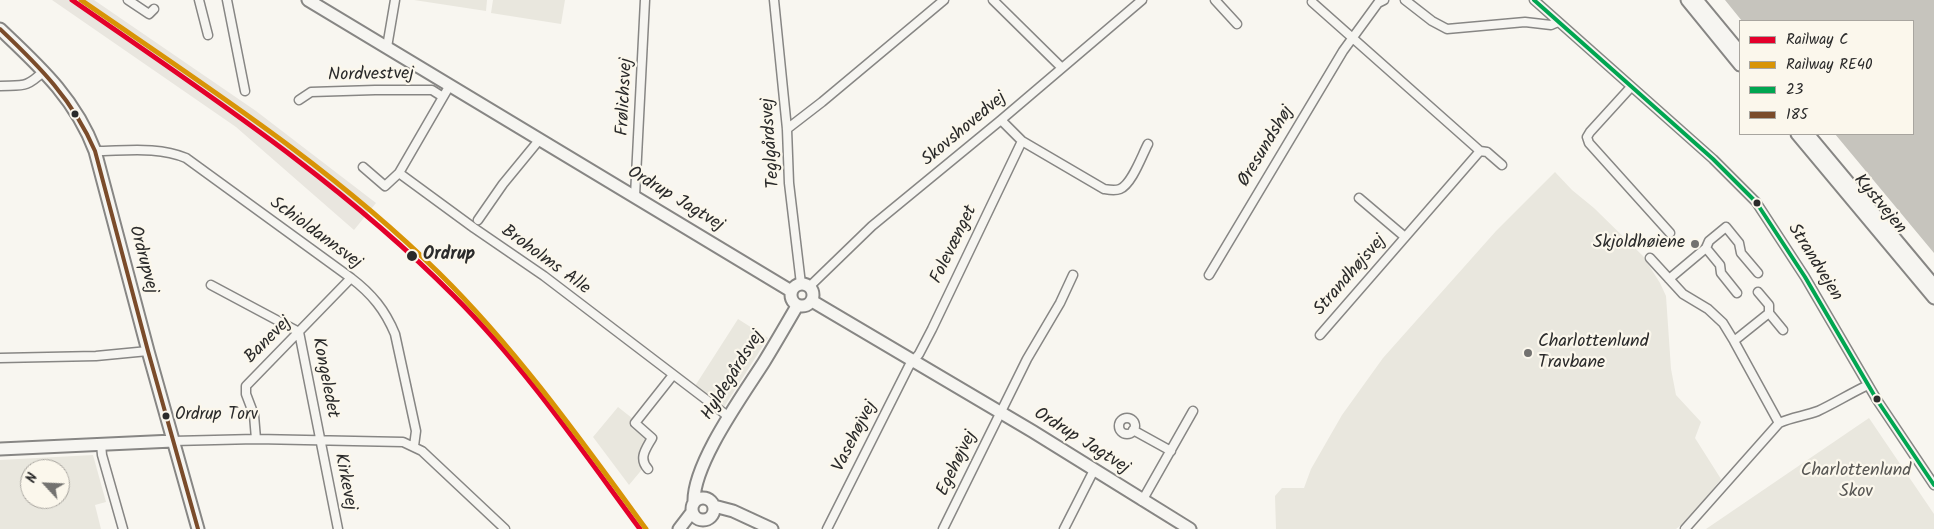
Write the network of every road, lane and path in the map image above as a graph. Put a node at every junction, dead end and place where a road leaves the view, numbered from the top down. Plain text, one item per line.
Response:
1 (128, 0) edge
2 (199, 0) edge
3 (227, 0) edge
4 (308, 0) edge
5 (395, 0) edge
6 (645, 0) edge
7 (774, 0) edge
8 (944, 0) edge
9 (993, 0) edge
10 (1142, 0) edge
11 (1215, 0) edge
12 (1384, 0) edge
13 (1405, 0) edge
14 (1534, 0) edge
15 (1686, 0) edge
16 (1697, 0) edge
17 (1312, 2) dead end
18 (154, 9) dead end
19 (1558, 22) junction
20 (1237, 24) dead end
21 (0, 29) edge
22 (208, 35) dead end
23 (1352, 37) junction
24 (387, 48) junction
25 (1739, 51) edge
26 (1739, 64) edge
27 (1062, 68) junction
28 (44, 71) junction
29 (450, 85) junction
30 (0, 86) edge
31 (1631, 87) junction
32 (245, 91) dead end
33 (443, 97) junction
34 (299, 100) dead end
35 (1002, 120) junction
36 (787, 129) junction
37 (1798, 135) edge
38 (1809, 135) edge
39 (540, 139) junction
40 (1022, 141) junction
41 (1148, 144) dead end
42 (95, 150) junction
43 (1480, 151) junction
44 (1502, 165) dead end
45 (363, 167) dead end
46 (399, 173) junction
47 (636, 196) junction
48 (1359, 198) dead end
49 (478, 220) dead end
50 (1670, 233) dead end
51 (1405, 238) junction
52 (1706, 248) junction
53 (1650, 258) dead end
54 (1758, 273) dead end
55 (1209, 274) dead end
56 (1073, 275) dead end
57 (351, 278) junction
58 (1669, 279) junction
59 (211, 285) dead end
60 (1934, 286) edge
61 (800, 287) junction
62 (1758, 292) dead end
63 (1737, 293) dead end
64 (1934, 298) edge
65 (812, 301) junction
66 (797, 306) junction
67 (1769, 313) junction
68 (1783, 330) dead end
69 (299, 332) junction
70 (1320, 334) dead end
71 (1734, 341) junction
72 (148, 351) junction
73 (0, 358) edge
74 (914, 360) junction
75 (673, 375) junction
76 (1868, 385) junction
77 (1193, 411) dead end
78 (1001, 413) junction
79 (729, 417) junction
80 (1779, 424) junction
81 (1134, 430) dead end
82 (256, 439) junction
83 (321, 440) junction
84 (173, 441) junction
85 (101, 444) junction
86 (414, 446) junction
87 (0, 449) edge
88 (1171, 451) junction
89 (648, 469) dead end
90 (1094, 470) junction
91 (1934, 485) edge
92 (1142, 501) junction
93 (697, 508) junction
94 (714, 510) junction
95 (1176, 526) edge
96 (195, 528) edge
97 (123, 529) edge
98 (338, 529) edge
99 (505, 529) edge
100 (679, 529) edge
101 (684, 529) edge
102 (772, 529) edge
103 (827, 529) edge
104 (943, 529) edge
105 (1064, 529) edge
106 (1190, 529) edge
107 (1685, 529) edge

1 - 18 street
2 - 22 street
3 - 32 street
4 - 24 street, Ordrup Jagtvej
5 - 24 street
6 - 47 street, Frølichsvej
7 - 36 street, Teglgårdsvej
8 - 36 street
9 - 27 street
10 - 27 street, Skovshovedvej
11 - 20 street
12 - 23 street, Øresundshøj
13 - 19 street
14 - 19 street, Strandvejen
15 - 26 street
16 - 25 street
17 - 23 street
19 - 31 street, Strandvejen
21 - 28 street, Ordrupvej
23 - 43 street
23 - 55 street, Øresundshøj
24 - 29 street, Ordrup Jagtvej
27 - 35 street, Skovshovedvej
28 - 30 street
28 - 42 street, Ordrupvej
29 - 33 street
29 - 39 street, Ordrup Jagtvej
31 - 50 street
31 - 76 street, Strandvejen
33 - 34 street, Nordvestvej
33 - 46 street
35 - 40 street
35 - 61 street, Skovshovedvej
36 - 61 street, Teglgårdsvej
37 - 64 street, Kystvejen
38 - 60 street, Kystvejen
39 - 47 street, Ordrup Jagtvej
39 - 49 street
40 - 41 street
40 - 74 street, Folevænget
42 - 57 street, Schioldannsvej
42 - 72 street, Ordrupvej
43 - 44 street
43 - 51 street, Strandhøjsvej
45 - 46 street
46 - 75 street, Broholms Alle
47 - 61 street, Ordrup Jagtvej
48 - 51 street, Strandhøjsvej
51 - 70 street, Strandhøjsvej
52 - 54 street
52 - 58 street
52 - 63 street
53 - 58 street
56 - 78 street
57 - 69 street, Banevej
57 - 86 street, Schioldannsvej
58 - 71 street
59 - 69 street, Kongeledet
61 - 65 street
61 - 66 street
62 - 67 street
65 - 66 street
65 - 74 street, Ordrup Jagtvej
66 - 79 street, Hyldegårdsvej
67 - 68 street
67 - 71 street
69 - 82 street, Banevej
69 - 83 street, Kongeledet
71 - 80 street
72 - 73 street
72 - 84 street, Ordrupvej
74 - 78 street, Ordrup Jagtvej
74 - 103 street, Vasehøjvej
75 - 79 street, Broholms Alle
75 - 89 street
76 - 80 street
76 - 91 street, Strandvejen
77 - 88 street
78 - 90 street, Ordrup Jagtvej
78 - 104 street, Egehøjvej
79 - 93 street, Hyldegårdsvej
80 - 107 street
81 - 88 street
82 - 83 street
82 - 84 street
83 - 86 street
83 - 98 street, Kirkevej
84 - 85 street
84 - 96 street, Ordrupvej
85 - 87 street
85 - 97 street
86 - 99 street
88 - 92 street
90 - 92 street, Ordrup Jagtvej
90 - 105 street
92 - 95 street, Ordrup Jagtvej
93 - 94 street
93 - 94 street
93 - 100 street
93 - 101 street
94 - 102 street
95 - 106 street, Ordrup Jagtvej

